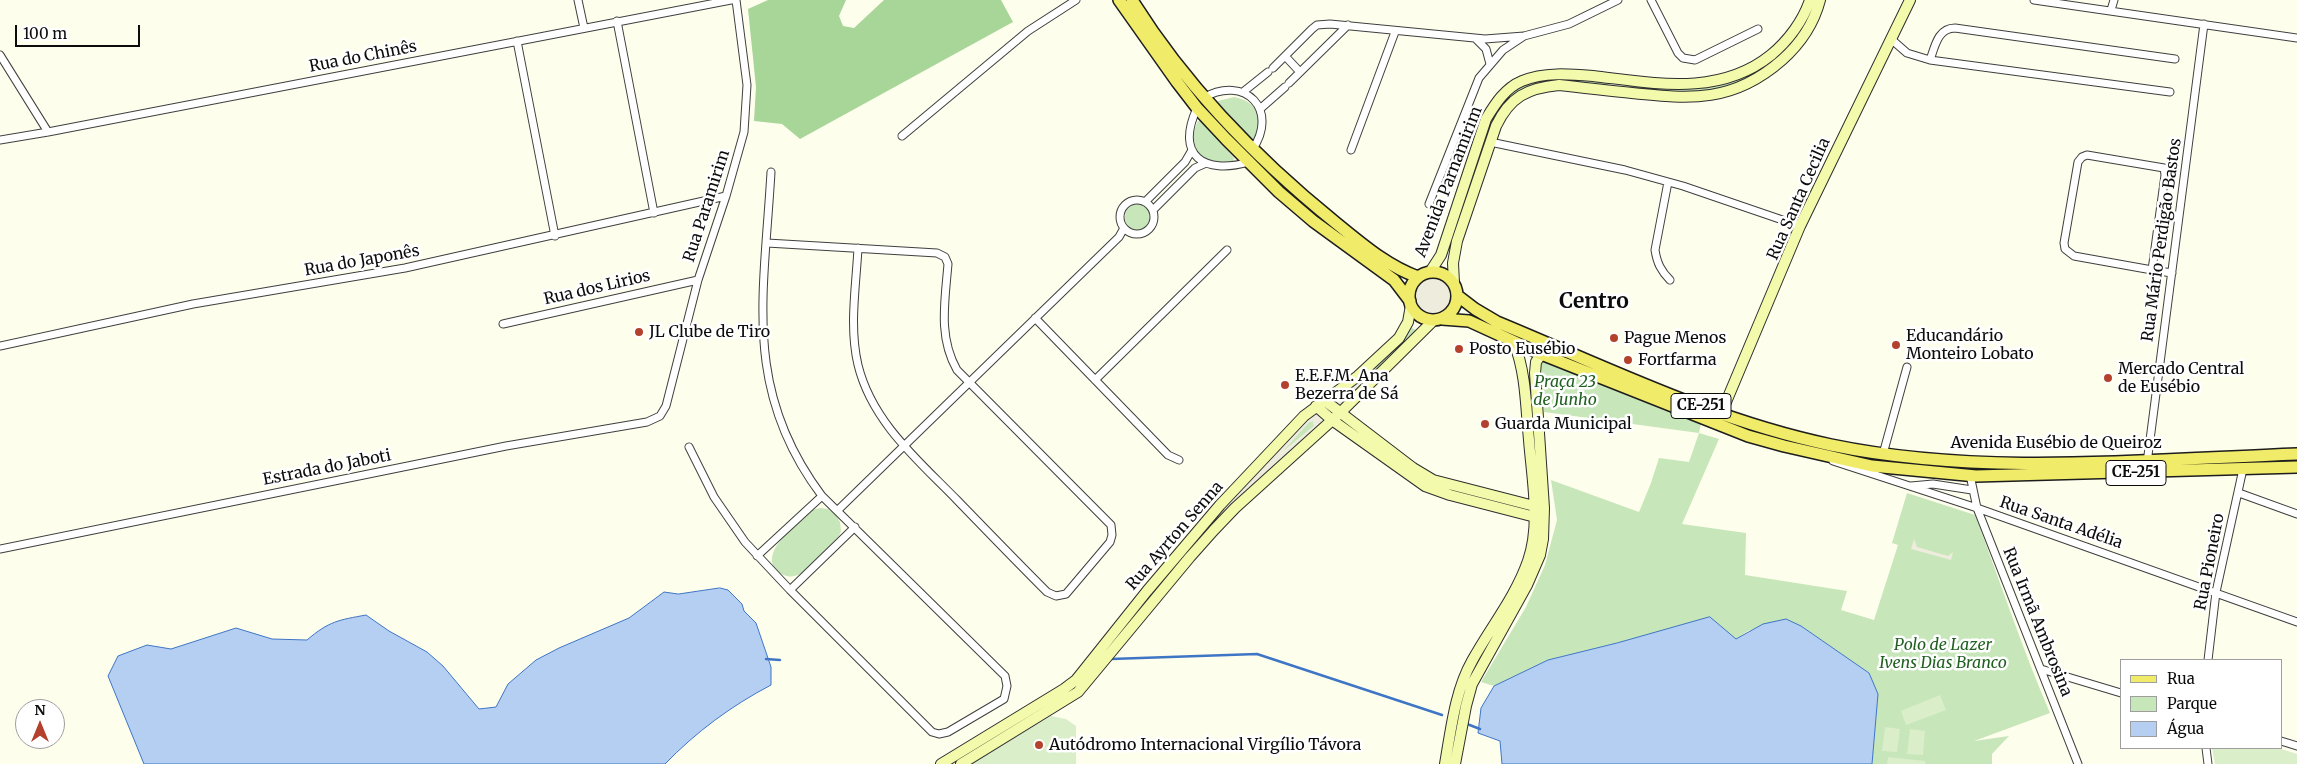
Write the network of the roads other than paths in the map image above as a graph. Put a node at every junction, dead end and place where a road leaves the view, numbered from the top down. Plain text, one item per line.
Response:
1 (578, 0) edge
2 (731, 0) edge
3 (736, 0) edge
4 (1076, 0) edge
5 (1119, 0) edge
6 (1132, 0) edge
7 (1618, 0) edge
8 (1651, 0) edge
9 (1810, 0) edge
10 (1820, 0) edge
11 (1910, 0) edge
12 (2034, 0) edge
13 (2114, 0) edge
14 (2111, 10) junction
15 (617, 22) junction
16 (1330, 24) junction
17 (2204, 24) junction
18 (1348, 25) junction
19 (584, 28) junction
20 (1758, 29) dead end
21 (1395, 32) junction
22 (1524, 36) junction
23 (1335, 38) junction
24 (1476, 38) junction
25 (2297, 38) edge
26 (1891, 39) junction
27 (517, 41) junction
28 (0, 55) edge
29 (1285, 56) junction
30 (2175, 59) dead end
31 (1930, 60) junction
32 (1490, 64) junction
33 (1300, 72) junction
34 (1618, 79) junction
35 (1617, 91) junction
36 (1243, 92) junction
37 (2170, 92) dead end
38 (1204, 98) junction
39 (1197, 108) junction
40 (1260, 109) junction
41 (48, 132) junction
42 (902, 136) dead end
43 (0, 140) edge
44 (1490, 142) junction
45 (1192, 150) junction
46 (1252, 150) junction
47 (1351, 150) dead end
48 (1249, 162) junction
49 (1204, 164) junction
50 (1176, 171) junction
51 (771, 172) dead end
52 (1183, 179) junction
53 (1668, 182) junction
54 (1461, 195) junction
55 (726, 196) junction
56 (1472, 198) junction
57 (1145, 202) junction
58 (1429, 204) dead end
59 (1153, 210) junction
60 (654, 214) junction
61 (1800, 226) junction
62 (1124, 228) junction
63 (555, 236) junction
64 (767, 242) junction
65 (858, 248) junction
66 (1227, 250) dead end
67 (2152, 270) junction
68 (1430, 272) junction
69 (2172, 272) junction
70 (1418, 277) junction
71 (698, 280) junction
72 (1670, 280) dead end
73 (1454, 283) junction
74 (1458, 296) junction
75 (1410, 303) junction
76 (1035, 318) junction
77 (1438, 319) junction
78 (503, 324) dead end
79 (1514, 343) junction
80 (0, 346) edge
81 (1541, 354) junction
82 (1907, 367) dead end
83 (1095, 380) junction
84 (970, 382) junction
85 (1320, 403) junction
86 (1721, 414) junction
87 (660, 416) joint
88 (1336, 417) junction
89 (904, 446) junction
90 (689, 447) dead end
91 (1814, 454) junction
92 (1883, 454) junction
93 (2297, 454) edge
94 (1179, 460) dead end
95 (1945, 460) junction
96 (2147, 460) junction
97 (2297, 467) edge
98 (1972, 469) junction
99 (2243, 469) junction
100 (2146, 472) junction
101 (1940, 473) junction
102 (1909, 486) junction
103 (1972, 490) junction
104 (2238, 493) junction
105 (822, 496) junction
106 (1539, 507) junction
107 (1976, 508) junction
108 (838, 510) junction
109 (2297, 514) edge
110 (1539, 518) junction
111 (855, 527) junction
112 (0, 549) edge
113 (757, 556) junction
114 (790, 590) junction
115 (2216, 592) junction
116 (2297, 622) edge
117 (2208, 659) edge
118 (2041, 669) junction
119 (1083, 671) junction
120 (1068, 686) junction
121 (1078, 692) junction
122 (2120, 693) edge
123 (2282, 741) edge
124 (2297, 746) edge
125 (2206, 749) edge
126 (941, 764) edge
127 (961, 764) edge
128 (1445, 764) edge
129 (1455, 764) edge
130 (2078, 764) edge
131 (2208, 764) edge

1 - 19 street
2 - 15 street, Rua do Chinês
3 - 55 street, Rua Paramirim
4 - 42 street
5 - 39 main road
6 - 38 main road
7 - 22 street
8 - 20 street
9 - 34 street, Avenida Parnamirim
10 - 35 street, Avenida Parnamirim
11 - 26 street, Rua Santa Cecilia
12 - 14 street
13 - 14 street
14 - 17 street
15 - 19 street, Rua do Chinês
15 - 60 street
16 - 18 street
16 - 23 street
16 - 29 street
17 - 25 street
17 - 69 street, Rua Mário Perdigão Bastos
18 - 21 street
18 - 23 street
19 - 27 street, Rua do Chinês
21 - 24 street
21 - 47 street
22 - 24 street
22 - 32 street
23 - 33 street
24 - 32 street
26 - 31 street
26 - 61 street, Rua Santa Cecilia
27 - 41 street, Rua do Chinês
27 - 63 street
28 - 41 street
29 - 33 street
29 - 36 street
30 - 31 street
31 - 37 street
32 - 58 street
33 - 40 street
34 - 35 street
34 - 54 street, Avenida Parnamirim
35 - 44 street, Avenida Parnamirim
36 - 38 street
36 - 40 street
38 - 46 main road
39 - 45 street
39 - 48 main road
40 - 46 street
41 - 43 street, Rua do Chinês
44 - 53 street
44 - 56 street, Avenida Parnamirim
45 - 49 street
45 - 50 street
46 - 70 main road
48 - 49 street
48 - 75 main road
49 - 52 street
50 - 52 street
50 - 57 street
51 - 64 street
52 - 59 street
53 - 61 street
53 - 72 street
54 - 56 street
54 - 68 street, Avenida Parnamirim
55 - 60 street, Rua do Japonês
55 - 71 street, Rua Paramirim
56 - 73 street, Avenida Parnamirim
57 - 59 street
57 - 62 street
59 - 62 street
60 - 63 street, Rua do Japonês
61 - 86 street, Rua Santa Cecilia
62 - 76 street
63 - 80 street, Rua do Japonês
64 - 65 street
64 - 105 street
65 - 84 street
65 - 89 street
66 - 83 street
67 - 67 street
67 - 69 street
68 - 70 main road
68 - 73 main road
69 - 96 street, Rua Mário Perdigão Bastos
70 - 75 main road
71 - 78 street, Rua dos Lirios
71 - 87 street, Rua Paramirim
73 - 74 main road
74 - 77 main road
74 - 86 main road, Avenida Eusébio de Queiroz / CE-251
75 - 77 main road, CE-251
75 - 85 street, Rua Ayrton Senna
76 - 83 street
76 - 84 street
77 - 79 main road, Avenida Eusébio de Queiroz / CE-251
77 - 88 street, Rua Ayrton Senna
79 - 81 main road, Avenida Eusébio de Queiroz / CE-251
79 - 106 street
81 - 91 main road, Avenida Eusébio de Queiroz / CE-251
81 - 106 street
82 - 92 street
83 - 94 street
84 - 89 street
84 - 89 street
85 - 88 street
85 - 119 street, Rua Ayrton Senna
86 - 92 main road, Avenida Eusébio de Queiroz / CE-251
87 - 112 street, Estrada do Jaboti
88 - 106 street
88 - 110 street
88 - 121 street, Rua Ayrton Senna
89 - 108 street
90 - 113 street
91 - 101 main road, Avenida Eusébio de Queiroz / CE-251
91 - 102 street, Rua Santa Adélia
92 - 95 main road, Avenida Eusébio de Queiroz / CE-251
93 - 96 main road, Avenida Eusébio de Queiroz / CE-251
95 - 98 main road, Avenida Eusébio de Queiroz / CE-251
95 - 101 main road
96 - 98 main road, Avenida Eusébio de Queiroz / CE-251
96 - 100 street, Rua Mário Perdigão Bastos
97 - 99 main road, Avenida Eusébio de Queiroz / CE-251
98 - 100 main road, Avenida Eusébio de Queiroz / CE-251
98 - 101 main road, Avenida Eusébio de Queiroz / CE-251
98 - 103 street, Rua Irmã Ambrosina
99 - 100 main road, Avenida Eusébio de Queiroz / CE-251
99 - 104 street, Rua Pioneiro
102 - 103 street
102 - 107 street, Rua Santa Adélia
103 - 107 street, Rua Irmã Ambrosina
104 - 109 street
104 - 115 street, Rua Pioneiro
105 - 108 street
105 - 113 street
106 - 110 street
107 - 115 street, Rua Santa Adélia
107 - 118 street, Rua Irmã Ambrosina
108 - 111 street
110 - 128 street
110 - 129 street
111 - 114 street
111 - 114 street
113 - 114 street
115 - 116 street, Rua Santa Adélia
115 - 117 street, Rua Pioneiro
118 - 122 street
118 - 130 street, Rua Irmã Ambrosina
119 - 120 street, Rua Ayrton Senna
119 - 121 street
120 - 121 street
120 - 126 street, Rua Ayrton Senna
121 - 127 street, Rua Ayrton Senna
123 - 124 street
125 - 131 street

